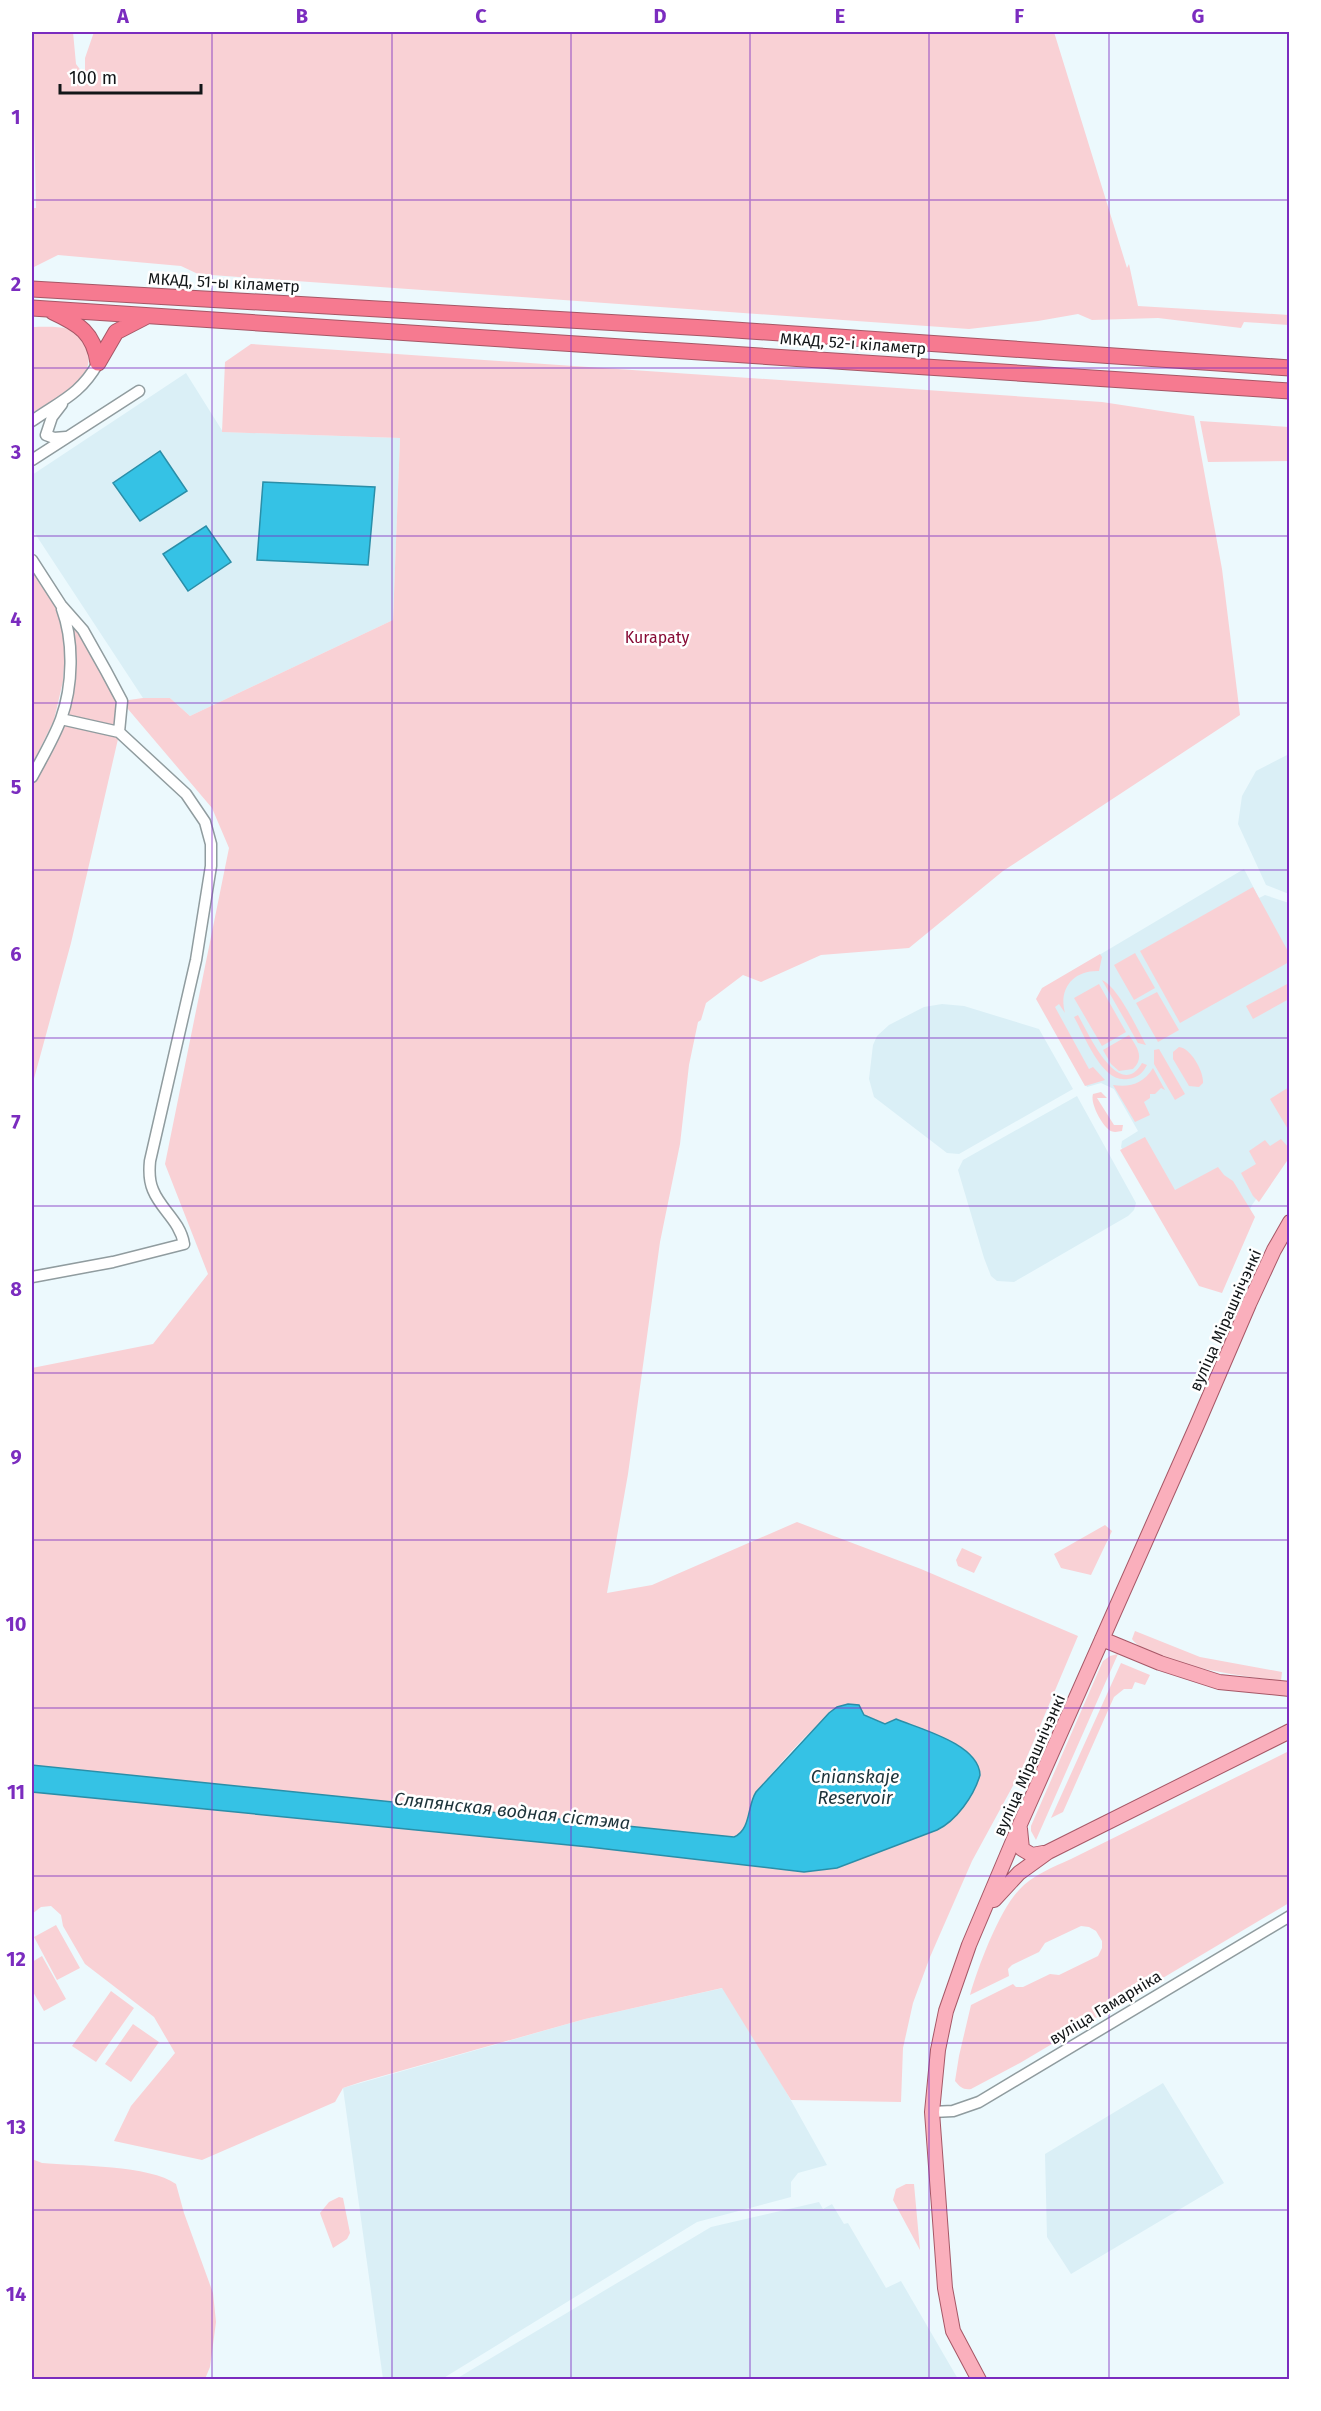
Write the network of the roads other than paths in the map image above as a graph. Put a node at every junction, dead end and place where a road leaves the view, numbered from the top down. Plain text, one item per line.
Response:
1 (32, 289) edge
2 (39, 308) edge
3 (416, 311) joint
4 (149, 316) junction
5 (98, 363) junction
6 (1290, 368) edge
7 (140, 391) dead end
8 (1290, 391) edge
9 (66, 399) junction
10 (32, 422) edge
11 (46, 435) junction
12 (71, 436) junction
13 (34, 458) edge
14 (32, 560) edge
15 (61, 604) junction
16 (61, 719) junction
17 (119, 732) junction
18 (32, 777) edge
19 (1290, 1222) edge
20 (32, 1277) edge
21 (1102, 1639) junction
22 (1290, 1689) edge
23 (1290, 1731) edge
24 (1021, 1822) junction
25 (1048, 1852) junction
26 (982, 1916) junction
27 (1290, 1916) edge
28 (932, 2112) junction
29 (980, 2379) edge

1 - 3 highway, МКАД, 51-ы кіламетр
2 - 4 highway
2 - 5 highway
3 - 6 highway, МКАД, 52-і кіламетр
4 - 5 highway
4 - 8 highway, МКАД, 52-і кіламетр
5 - 9 street
7 - 12 street
9 - 10 street
9 - 11 street
10 - 11 street
11 - 12 street
11 - 13 street
12 - 13 street
14 - 15 street
15 - 16 street
15 - 17 street
16 - 17 street
16 - 18 street
17 - 20 street
19 - 21 main road, вуліца Мірашнічэнкі
21 - 22 main road
21 - 24 main road, вуліца Мірашнічэнкі
23 - 25 main road
24 - 25 main road
24 - 26 main road, вуліца Мірашнічэнкі
25 - 26 main road
26 - 28 main road, вуліца Мірашнічэнкі
27 - 28 street, вуліца Гамарніка
28 - 29 main road, вуліца Мірашнічэнкі

